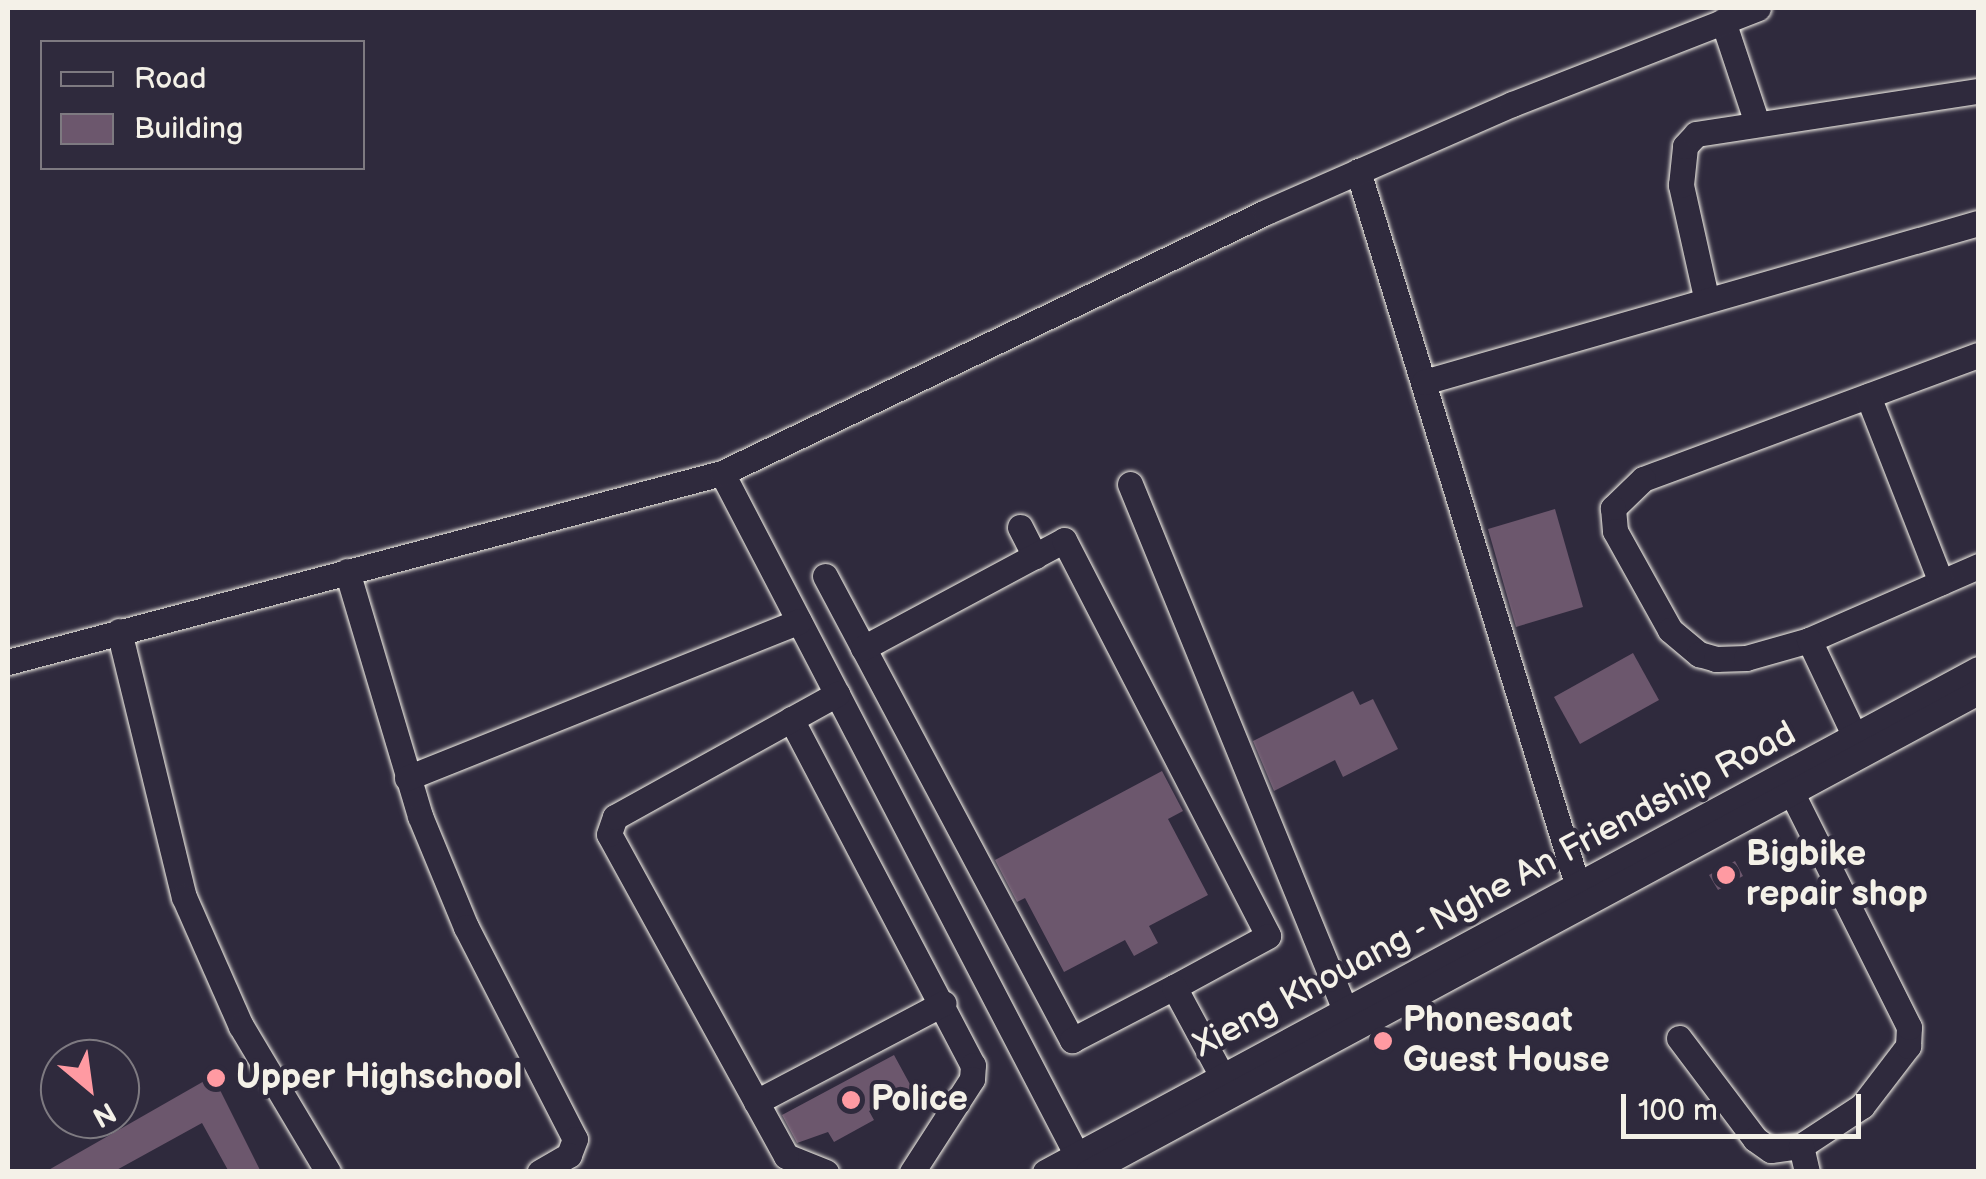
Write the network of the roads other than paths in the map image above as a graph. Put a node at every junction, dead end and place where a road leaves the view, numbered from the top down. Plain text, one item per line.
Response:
1 (1758, 8) edge
2 (1723, 21) junction
3 (1978, 91) edge
4 (1757, 122) junction
5 (1358, 171) junction
6 (1978, 223) edge
7 (1706, 297) junction
8 (1978, 355) edge
9 (1424, 382) junction
10 (1868, 396) junction
11 (722, 473) junction
12 (1130, 484) dead end
13 (1020, 527) dead end
14 (1035, 556) junction
15 (1978, 566) edge
16 (347, 571) junction
17 (825, 576) dead end
18 (1941, 582) junction
19 (799, 620) junction
20 (119, 631) junction
21 (1809, 640) junction
22 (863, 648) junction
23 (8, 662) edge
24 (1978, 670) edge
25 (1978, 692) edge
26 (837, 694) junction
27 (791, 719) junction
28 (1855, 737) junction
29 (407, 778) junction
30 (1792, 793) junction
31 (1580, 896) junction
32 (1174, 987) junction
33 (944, 1004) junction
34 (1345, 1010) junction
35 (1679, 1038) dead end
36 (1222, 1076) junction
37 (756, 1102) junction
38 (1804, 1159) edge
39 (1083, 1166) edge
40 (328, 1172) edge
41 (540, 1172) edge
42 (826, 1172) edge
43 (912, 1172) edge
44 (1044, 1172) edge

1 - 2 street
2 - 4 street
2 - 5 street
3 - 4 street
4 - 7 street
5 - 9 street
5 - 11 street
6 - 7 street
7 - 9 street
8 - 10 street
9 - 31 street
10 - 18 street
10 - 21 street
11 - 16 street
11 - 19 street
12 - 34 street
13 - 14 street
14 - 22 street
14 - 32 street
15 - 18 street
16 - 20 street
16 - 29 street
17 - 22 street
18 - 21 street
19 - 26 street
19 - 29 street
20 - 23 street
20 - 40 street
21 - 28 street
22 - 32 street
24 - 28 street, Xieng Khouang - Nghe An Friendship Road
25 - 30 street, Xieng Khouang - Nghe An Friendship Road
26 - 27 street
26 - 39 street
27 - 33 street
27 - 37 street
28 - 31 street, Xieng Khouang - Nghe An Friendship Road
29 - 41 street
30 - 31 street, Xieng Khouang - Nghe An Friendship Road
30 - 38 street
31 - 34 street, Xieng Khouang - Nghe An Friendship Road
31 - 39 street, Xieng Khouang - Nghe An Friendship Road
32 - 36 street
33 - 37 street
33 - 43 street
34 - 36 street, Xieng Khouang - Nghe An Friendship Road
35 - 38 street
36 - 39 street, Xieng Khouang - Nghe An Friendship Road
37 - 42 street
39 - 44 street, Xieng Khouang - Nghe An Friendship Road

